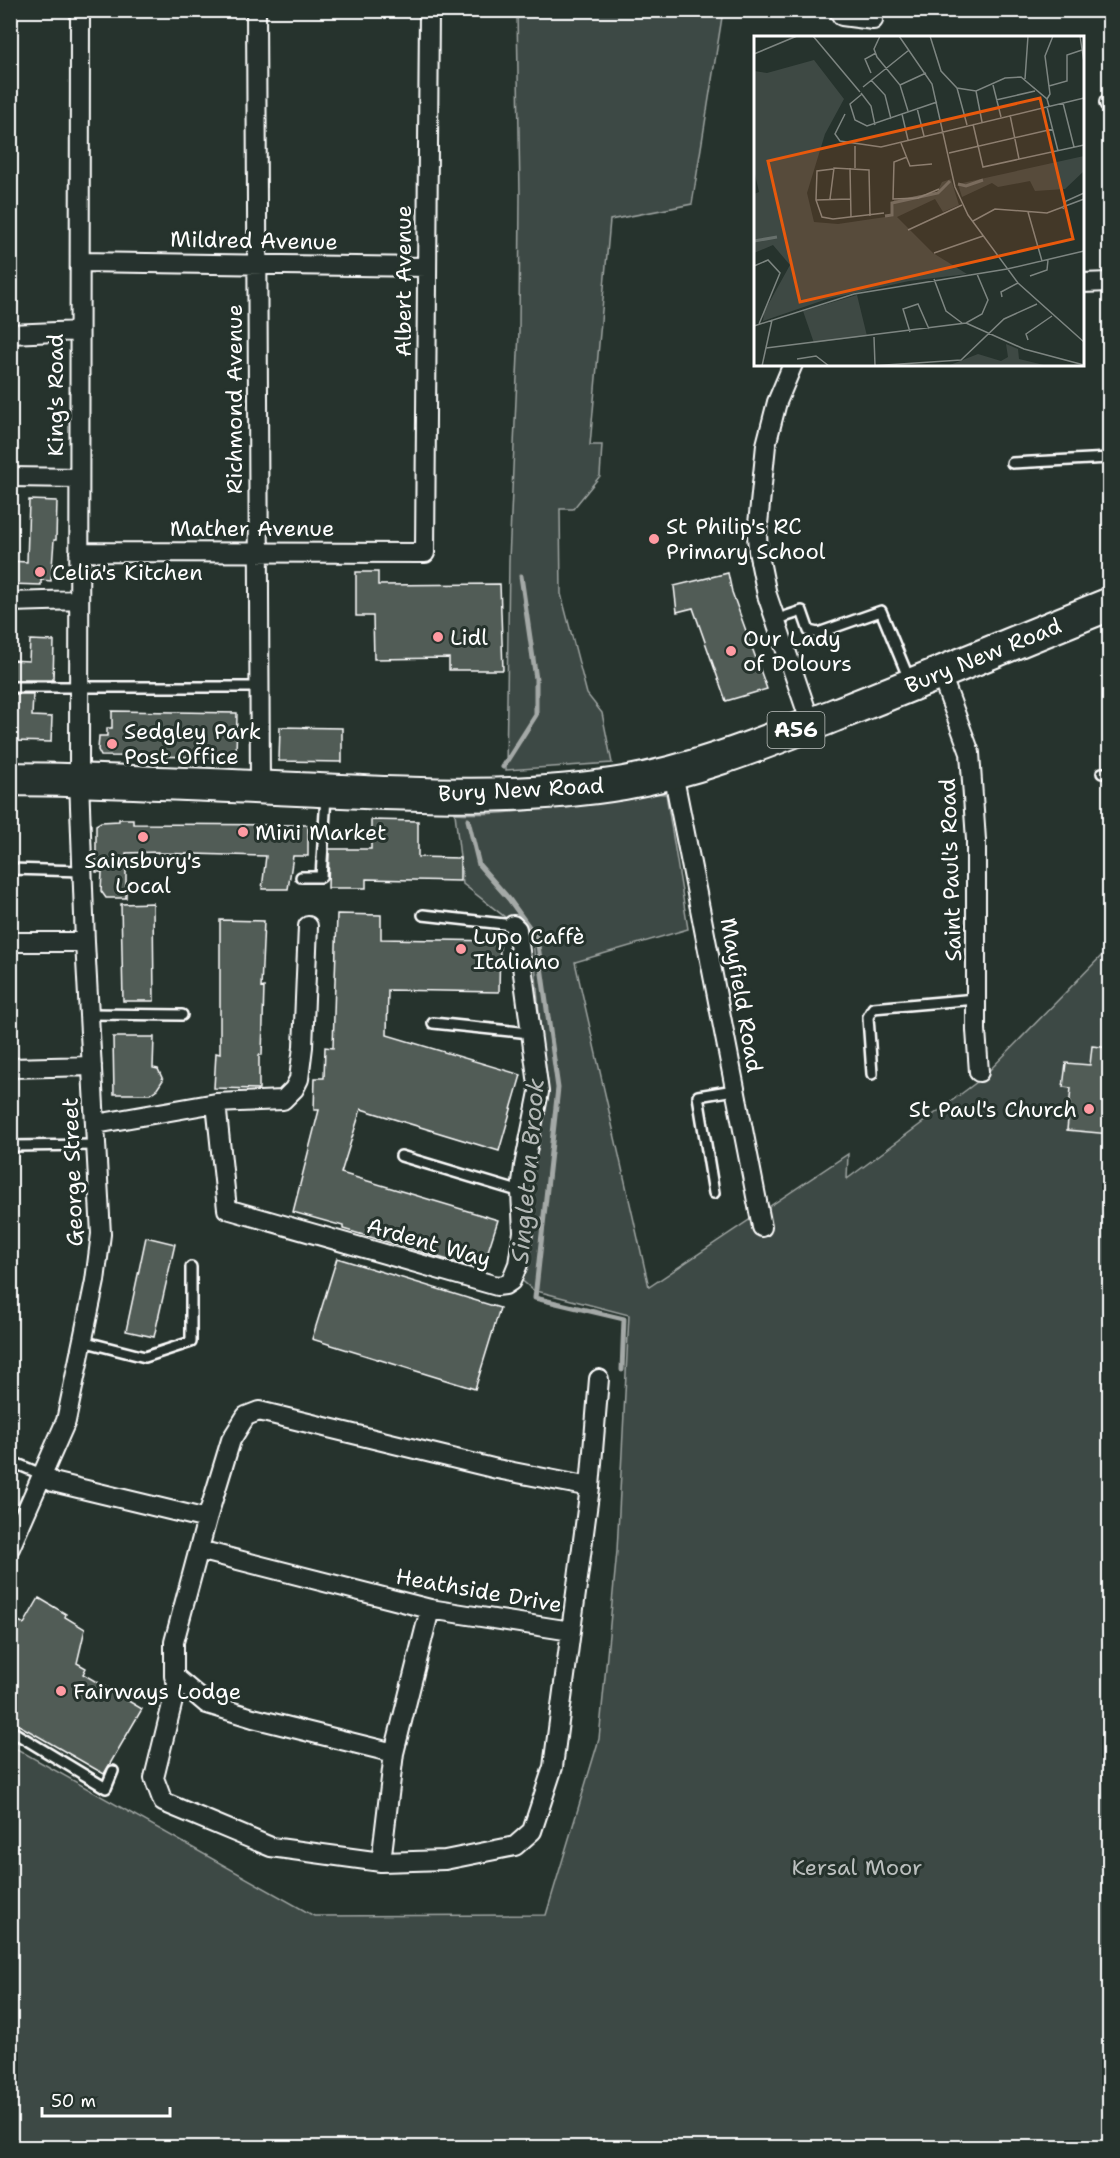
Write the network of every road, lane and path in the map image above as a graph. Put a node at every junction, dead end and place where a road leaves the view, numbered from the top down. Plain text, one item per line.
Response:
1 (80, 10) edge
2 (256, 10) edge
3 (429, 10) edge
4 (838, 10) edge
5 (872, 23) edge
6 (80, 262) junction
7 (257, 264) junction
8 (427, 267) junction
9 (1110, 282) edge
10 (1084, 283) edge
11 (80, 331) junction
12 (10, 334) edge
13 (792, 366) edge
14 (1110, 458) edge
15 (1012, 464) dead end
16 (10, 477) edge
17 (79, 478) junction
18 (79, 552) junction
19 (259, 552) junction
20 (425, 553) joint
21 (79, 600) junction
22 (10, 602) edge
23 (1110, 604) edge
24 (775, 620) junction
25 (940, 672) junction
26 (910, 684) junction
27 (10, 687) edge
28 (79, 687) junction
29 (259, 687) junction
30 (811, 724) junction
31 (673, 773) junction
32 (10, 779) edge
33 (79, 780) junction
34 (260, 787) junction
35 (326, 790) junction
36 (10, 868) edge
37 (82, 871) junction
38 (301, 877) dead end
39 (423, 915) dead end
40 (513, 925) joint
41 (308, 926) dead end
42 (10, 942) edge
43 (85, 942) junction
44 (976, 999) junction
45 (89, 1014) junction
46 (182, 1015) dead end
47 (433, 1023) dead end
48 (530, 1033) junction
49 (92, 1066) junction
50 (10, 1068) edge
51 (979, 1072) dead end
52 (872, 1074) dead end
53 (734, 1090) junction
54 (216, 1103) junction
55 (96, 1124) junction
56 (97, 1145) junction
57 (10, 1146) edge
58 (401, 1156) dead end
59 (521, 1192) junction
60 (714, 1193) dead end
61 (762, 1227) dead end
62 (191, 1267) dead end
63 (82, 1341) junction
64 (599, 1379) dead end
65 (10, 1461) edge
66 (41, 1474) junction
67 (590, 1487) junction
68 (207, 1519) junction
69 (10, 1548) edge
70 (199, 1550) junction
71 (430, 1609) junction
72 (571, 1631) junction
73 (178, 1680) junction
74 (10, 1730) edge
75 (394, 1753) junction
76 (113, 1771) dead end
77 (381, 1862) junction

1 - 6 street, King's Road
2 - 7 street, Richmond Avenue
3 - 8 street, Albert Avenue
4 - 5 street
6 - 7 street, Mildred Avenue
6 - 11 street, King's Road
7 - 8 street, Mildred Avenue
7 - 19 street, Richmond Avenue
8 - 20 street, Albert Avenue
9 - 10 street
11 - 12 street
11 - 17 street, King's Road
13 - 24 street
14 - 15 lane
16 - 17 street
17 - 18 street, King's Road
18 - 19 street, Mather Avenue
18 - 21 street, King's Road
19 - 20 street, Mather Avenue
19 - 29 street, Richmond Avenue
21 - 22 street
21 - 28 street, King's Road
23 - 25 highway, Bury New Road / A56
24 - 26 lane
24 - 30 street
25 - 26 highway, Bury New Road / A56
25 - 44 street, Saint Paul's Road
26 - 30 highway, Bury New Road / A56
27 - 28 lane
28 - 29 lane
28 - 33 street, King's Road
29 - 34 street, Richmond Avenue
30 - 31 highway, Bury New Road / A56
31 - 35 highway, Bury New Road / A56
31 - 53 street, Mayfield Road
32 - 33 highway, Bury New Road
33 - 34 highway, Bury New Road / A56
33 - 37 street, George Street
34 - 35 highway, Bury New Road / A56
35 - 38 lane
36 - 37 lane
37 - 43 street, George Street
39 - 40 lane
40 - 48 street, Ardent Way
41 - 54 street
42 - 43 street
43 - 45 street, George Street
44 - 51 street, Saint Paul's Road
44 - 52 lane
45 - 46 lane
45 - 49 street, George Street
47 - 48 lane
48 - 59 street, Ardent Way
49 - 50 street
49 - 55 street, George Street
53 - 60 lane
53 - 61 street, Mayfield Road
54 - 55 street
54 - 59 street, Ardent Way
55 - 56 street, George Street
56 - 57 lane
56 - 63 street, George Street
58 - 59 lane
62 - 63 lane
63 - 66 street, George Street
64 - 67 street
65 - 66 lane
66 - 68 street
66 - 69 street, George Street
67 - 68 street
67 - 72 street
68 - 70 street
70 - 71 street, Heathside Drive
70 - 73 street
71 - 72 street, Heathside Drive
71 - 75 street
72 - 77 street, Heathside Drive
73 - 75 street
73 - 77 street, Heathside Drive
74 - 76 lane
75 - 77 street

